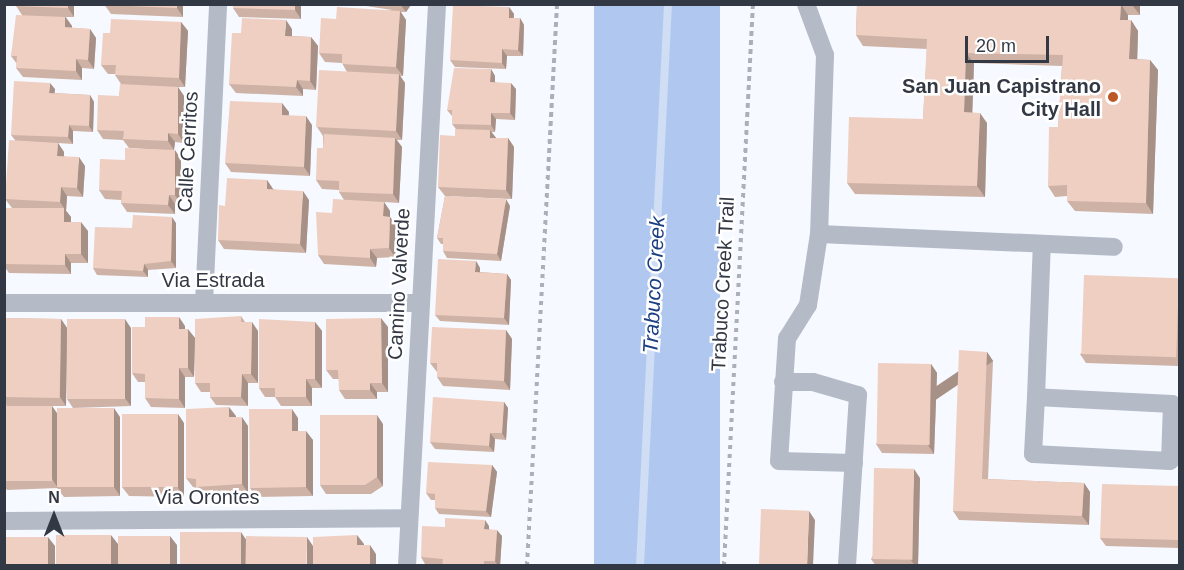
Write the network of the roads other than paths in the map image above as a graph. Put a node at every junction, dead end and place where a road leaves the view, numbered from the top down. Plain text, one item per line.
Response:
1 (218, 4) edge
2 (437, 4) edge
3 (806, 4) edge
4 (819, 234) junction
5 (1042, 244) junction
6 (1114, 247) dead end
7 (4, 303) edge
8 (204, 303) junction
9 (421, 303) junction
10 (783, 382) junction
11 (1036, 397) junction
12 (854, 463) junction
13 (409, 518) junction
14 (4, 521) edge
15 (407, 566) edge
16 (847, 566) edge

1 - 8 street, Calle Cerritos
2 - 9 street, Camino Valverde
3 - 4 street
4 - 5 street
4 - 10 street
5 - 6 street
5 - 11 street
7 - 8 street, Via Estrada
8 - 9 street, Via Estrada
9 - 13 street, Camino Valverde
10 - 12 street
10 - 12 street
11 - 11 street
12 - 16 street
13 - 14 street, Via Orontes
13 - 15 street, Camino Valverde

